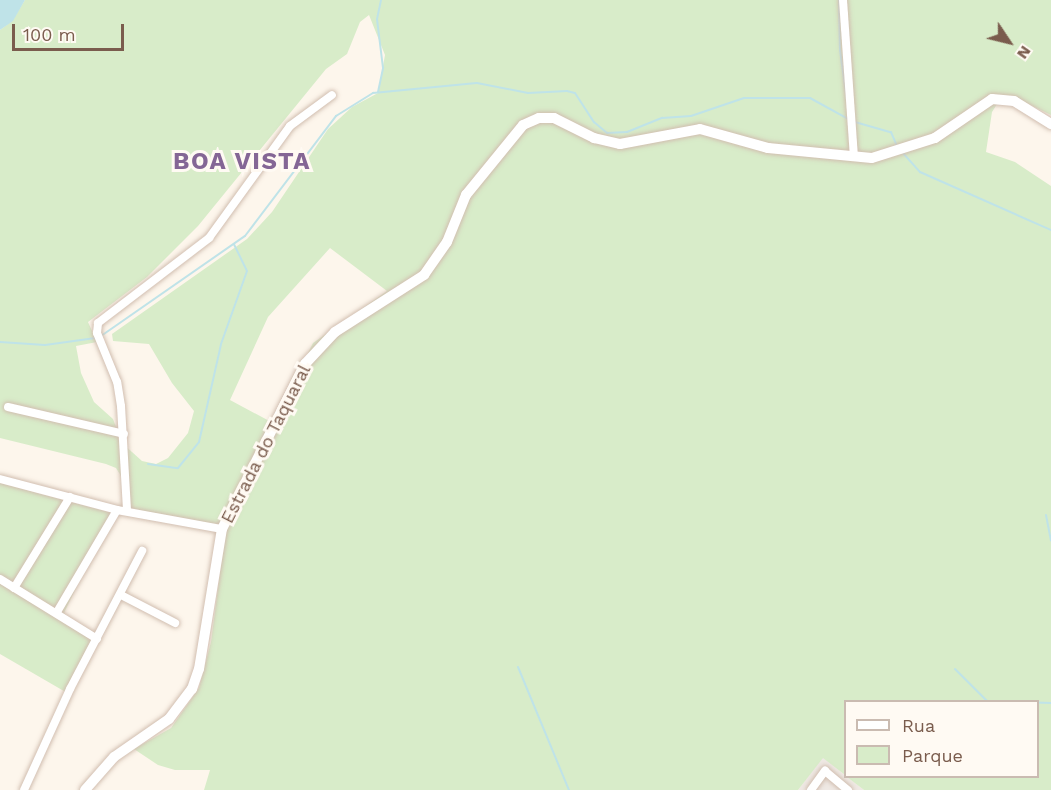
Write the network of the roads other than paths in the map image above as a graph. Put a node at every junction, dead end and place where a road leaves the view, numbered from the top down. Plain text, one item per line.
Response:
1 (843, 0) edge
2 (332, 95) dead end
3 (1051, 124) edge
4 (854, 158) junction
5 (8, 407) dead end
6 (124, 434) junction
7 (0, 479) edge
8 (70, 497) junction
9 (117, 510) junction
10 (127, 510) junction
11 (222, 529) junction
12 (142, 551) dead end
13 (0, 579) edge
14 (14, 588) junction
15 (121, 595) junction
16 (57, 612) junction
17 (175, 623) dead end
18 (97, 639) junction
19 (24, 790) edge
20 (84, 790) edge
21 (811, 790) edge
22 (848, 790) edge

1 - 4 street
2 - 6 street
3 - 4 street, Estrada do Taquaral
4 - 11 street, Estrada do Taquaral
5 - 6 street
6 - 10 street
7 - 8 street
8 - 9 street
8 - 14 street
9 - 10 street
9 - 16 street
10 - 11 street
11 - 20 street, Estrada do Taquaral
12 - 15 street
13 - 14 street
14 - 16 street
15 - 17 street
15 - 18 street
16 - 18 street
18 - 19 street
21 - 22 street

